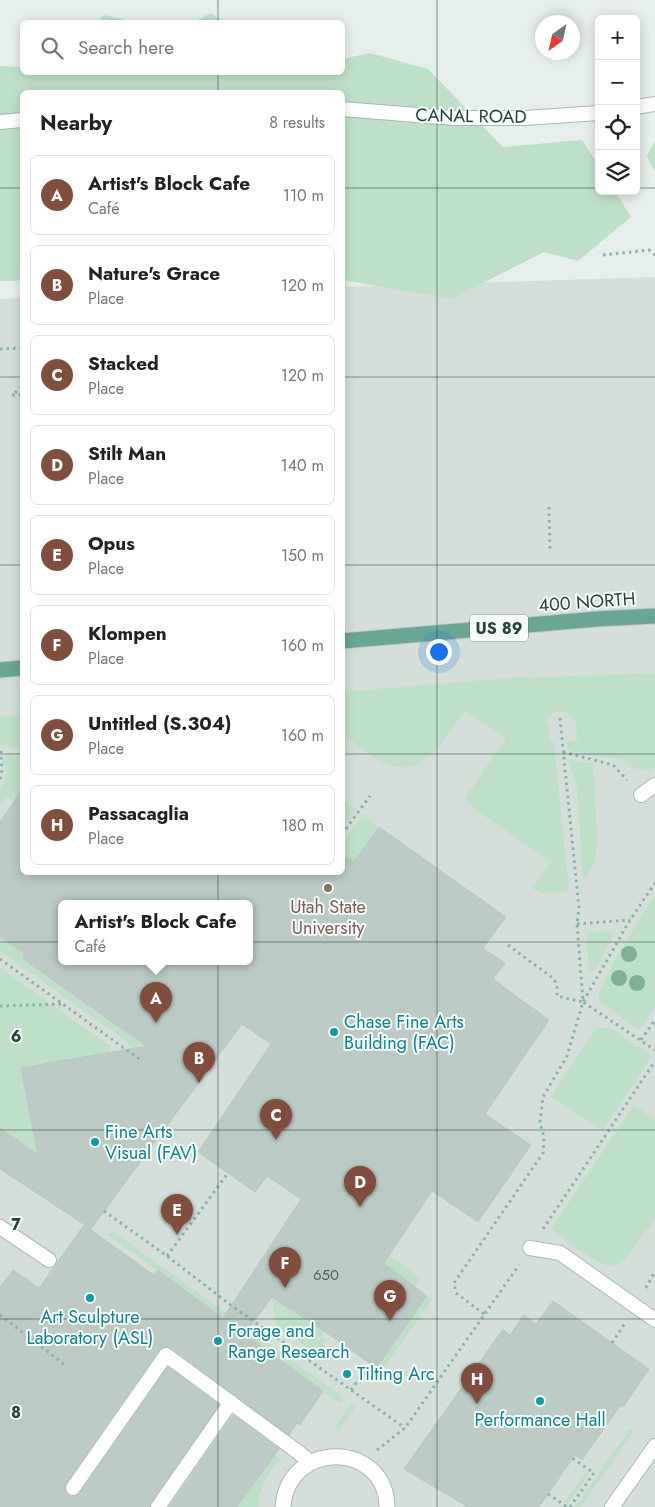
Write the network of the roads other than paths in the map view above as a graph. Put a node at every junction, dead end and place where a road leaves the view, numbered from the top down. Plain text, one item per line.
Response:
1 (655, 104) edge
2 (640, 107) edge
3 (345, 109) edge
4 (595, 113) edge
5 (20, 120) edge
6 (0, 122) edge
7 (655, 616) edge
8 (345, 641) edge
9 (20, 668) edge
10 (0, 670) edge
11 (655, 785) edge
12 (641, 795) road end
13 (0, 1227) edge
14 (530, 1248) dead end
15 (48, 1260) dead end
16 (655, 1320) edge
17 (231, 1402) junction
18 (655, 1446) edge
19 (310, 1462) junction
20 (73, 1488) dead end
21 (158, 1507) edge
22 (283, 1507) edge
23 (387, 1507) edge
24 (612, 1507) edge

1 - 2 lane
3 - 4 lane, CANAL ROAD
5 - 6 lane
7 - 8 main road, 400 NORTH / US 89
9 - 10 main road
11 - 12 lane
13 - 15 lane
14 - 16 lane
17 - 19 lane
17 - 20 lane
17 - 21 lane
18 - 24 lane
19 - 22 street
19 - 23 street

